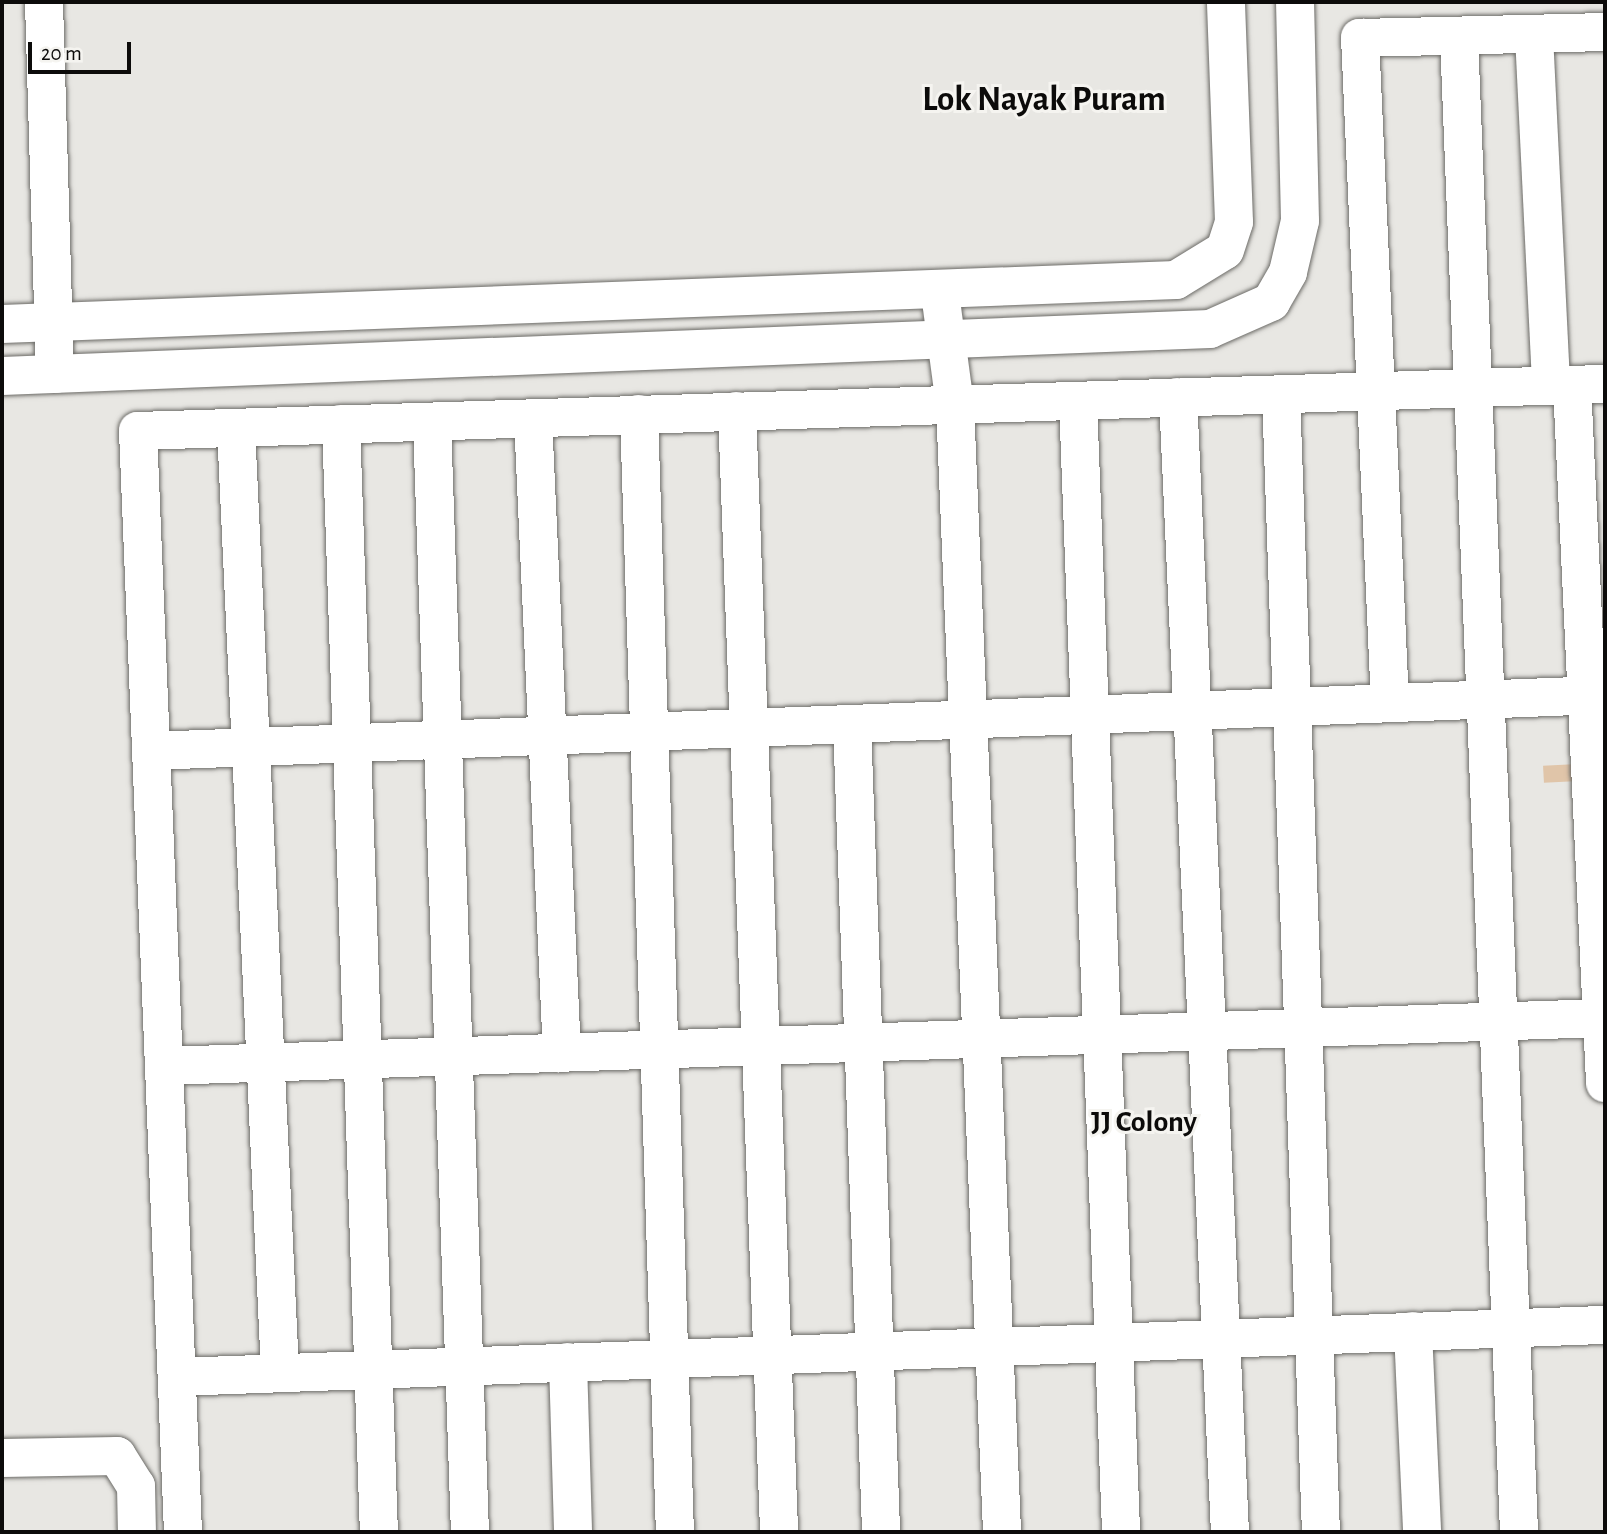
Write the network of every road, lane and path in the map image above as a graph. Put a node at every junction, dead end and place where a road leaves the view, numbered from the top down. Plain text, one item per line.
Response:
1 (44, 2) edge
2 (1226, 2) edge
3 (1295, 2) edge
4 (1605, 32) edge
5 (1534, 35) junction
6 (1459, 38) junction
7 (940, 293) junction
8 (53, 323) junction
9 (2, 324) edge
10 (948, 339) junction
11 (55, 374) junction
12 (2, 376) edge
13 (1576, 385) edge
14 (1474, 388) junction
15 (1376, 391) junction
16 (1280, 394) junction
17 (1178, 397) junction
18 (1078, 401) junction
19 (955, 405) junction
20 (737, 411) junction
21 (639, 414) junction
22 (533, 418) junction
23 (432, 422) junction
24 (341, 424) junction
25 (236, 428) junction
26 (1596, 696) edge
27 (1487, 700) junction
28 (1390, 703) junction
29 (1291, 707) junction
30 (1193, 711) junction
31 (1090, 715) junction
32 (968, 720) junction
33 (852, 724) junction
34 (749, 728) junction
35 (650, 732) junction
36 (548, 736) junction
37 (443, 740) junction
38 (352, 743) junction
39 (251, 747) junction
40 (151, 751) junction
41 (1604, 1018) edge
42 (1500, 1022) junction
43 (1303, 1028) junction
44 (1207, 1031) junction
45 (1102, 1035) junction
46 (984, 1039) junction
47 (864, 1043) junction
48 (761, 1046) junction
49 (660, 1050) junction
50 (562, 1053) junction
51 (453, 1057) junction
52 (363, 1060) junction
53 (264, 1063) junction
54 (164, 1066) junction
55 (1605, 1083) edge
56 (1605, 1325) edge
57 (1511, 1328) junction
58 (1413, 1331) junction
59 (1314, 1335) junction
60 (1221, 1337) junction
61 (1114, 1341) junction
62 (995, 1345) junction
63 (874, 1349) junction
64 (772, 1356) junction
65 (670, 1358) junction
66 (568, 1362) junction
67 (464, 1366) junction
68 (373, 1368) junction
69 (281, 1373) junction
70 (177, 1377) junction
71 (2, 1458) edge
72 (137, 1532) edge
73 (183, 1532) edge
74 (379, 1532) edge
75 (470, 1532) edge
76 (573, 1532) edge
77 (675, 1532) edge
78 (779, 1532) edge
79 (881, 1532) edge
80 (1002, 1532) edge
81 (1121, 1532) edge
82 (1230, 1532) edge
83 (1321, 1532) edge
84 (1422, 1532) edge
85 (1519, 1532) edge

1 - 8 street
2 - 7 street
3 - 10 street
4 - 5 street
5 - 6 street
5 - 13 street
6 - 14 street
6 - 15 street
7 - 8 street
7 - 10 street
8 - 9 street
8 - 11 street
10 - 11 street
10 - 19 street
11 - 12 street
13 - 14 street
13 - 26 street
14 - 15 street
14 - 27 street
15 - 16 street
15 - 28 street
16 - 17 street
16 - 29 street
17 - 18 street
17 - 30 street
18 - 19 street
18 - 31 street
19 - 20 street
19 - 32 street
20 - 21 street
20 - 34 street
21 - 22 street
21 - 35 street
22 - 23 street
22 - 36 street
23 - 24 street
23 - 37 street
24 - 25 street
24 - 38 street
25 - 39 street
25 - 40 street
26 - 27 street
26 - 41 street
27 - 28 street
27 - 42 street
28 - 29 street
29 - 30 street
29 - 43 street
30 - 31 street
30 - 44 street
31 - 32 street
31 - 45 street
32 - 33 street
32 - 46 street
33 - 34 street
33 - 47 street
34 - 35 street
34 - 48 street
35 - 36 street
35 - 49 street
36 - 37 street
36 - 50 street
37 - 38 street
37 - 51 street
38 - 39 street
38 - 52 street
39 - 40 street
39 - 53 street
40 - 54 street
41 - 42 street
41 - 55 street
42 - 43 street
42 - 57 street
43 - 44 street
43 - 59 street
44 - 45 street
44 - 60 street
45 - 46 street
45 - 61 street
46 - 47 street
46 - 62 street
47 - 48 street
47 - 63 street
48 - 49 street
48 - 64 street
49 - 50 street
49 - 65 street
50 - 51 street
51 - 52 street
51 - 67 street
52 - 53 street
52 - 68 street
53 - 54 street
53 - 69 street
54 - 70 street
56 - 57 street
57 - 58 street
57 - 85 street
58 - 59 street
58 - 84 street
59 - 60 street
59 - 83 street
60 - 61 street
60 - 82 street
61 - 62 street
61 - 81 street
62 - 63 street
62 - 80 street
63 - 64 street
63 - 79 street
64 - 65 street
64 - 78 street
65 - 66 street
65 - 77 street
66 - 67 street
66 - 76 street
67 - 68 street
67 - 75 street
68 - 69 street
68 - 74 street
69 - 70 street
70 - 73 street
71 - 72 street

